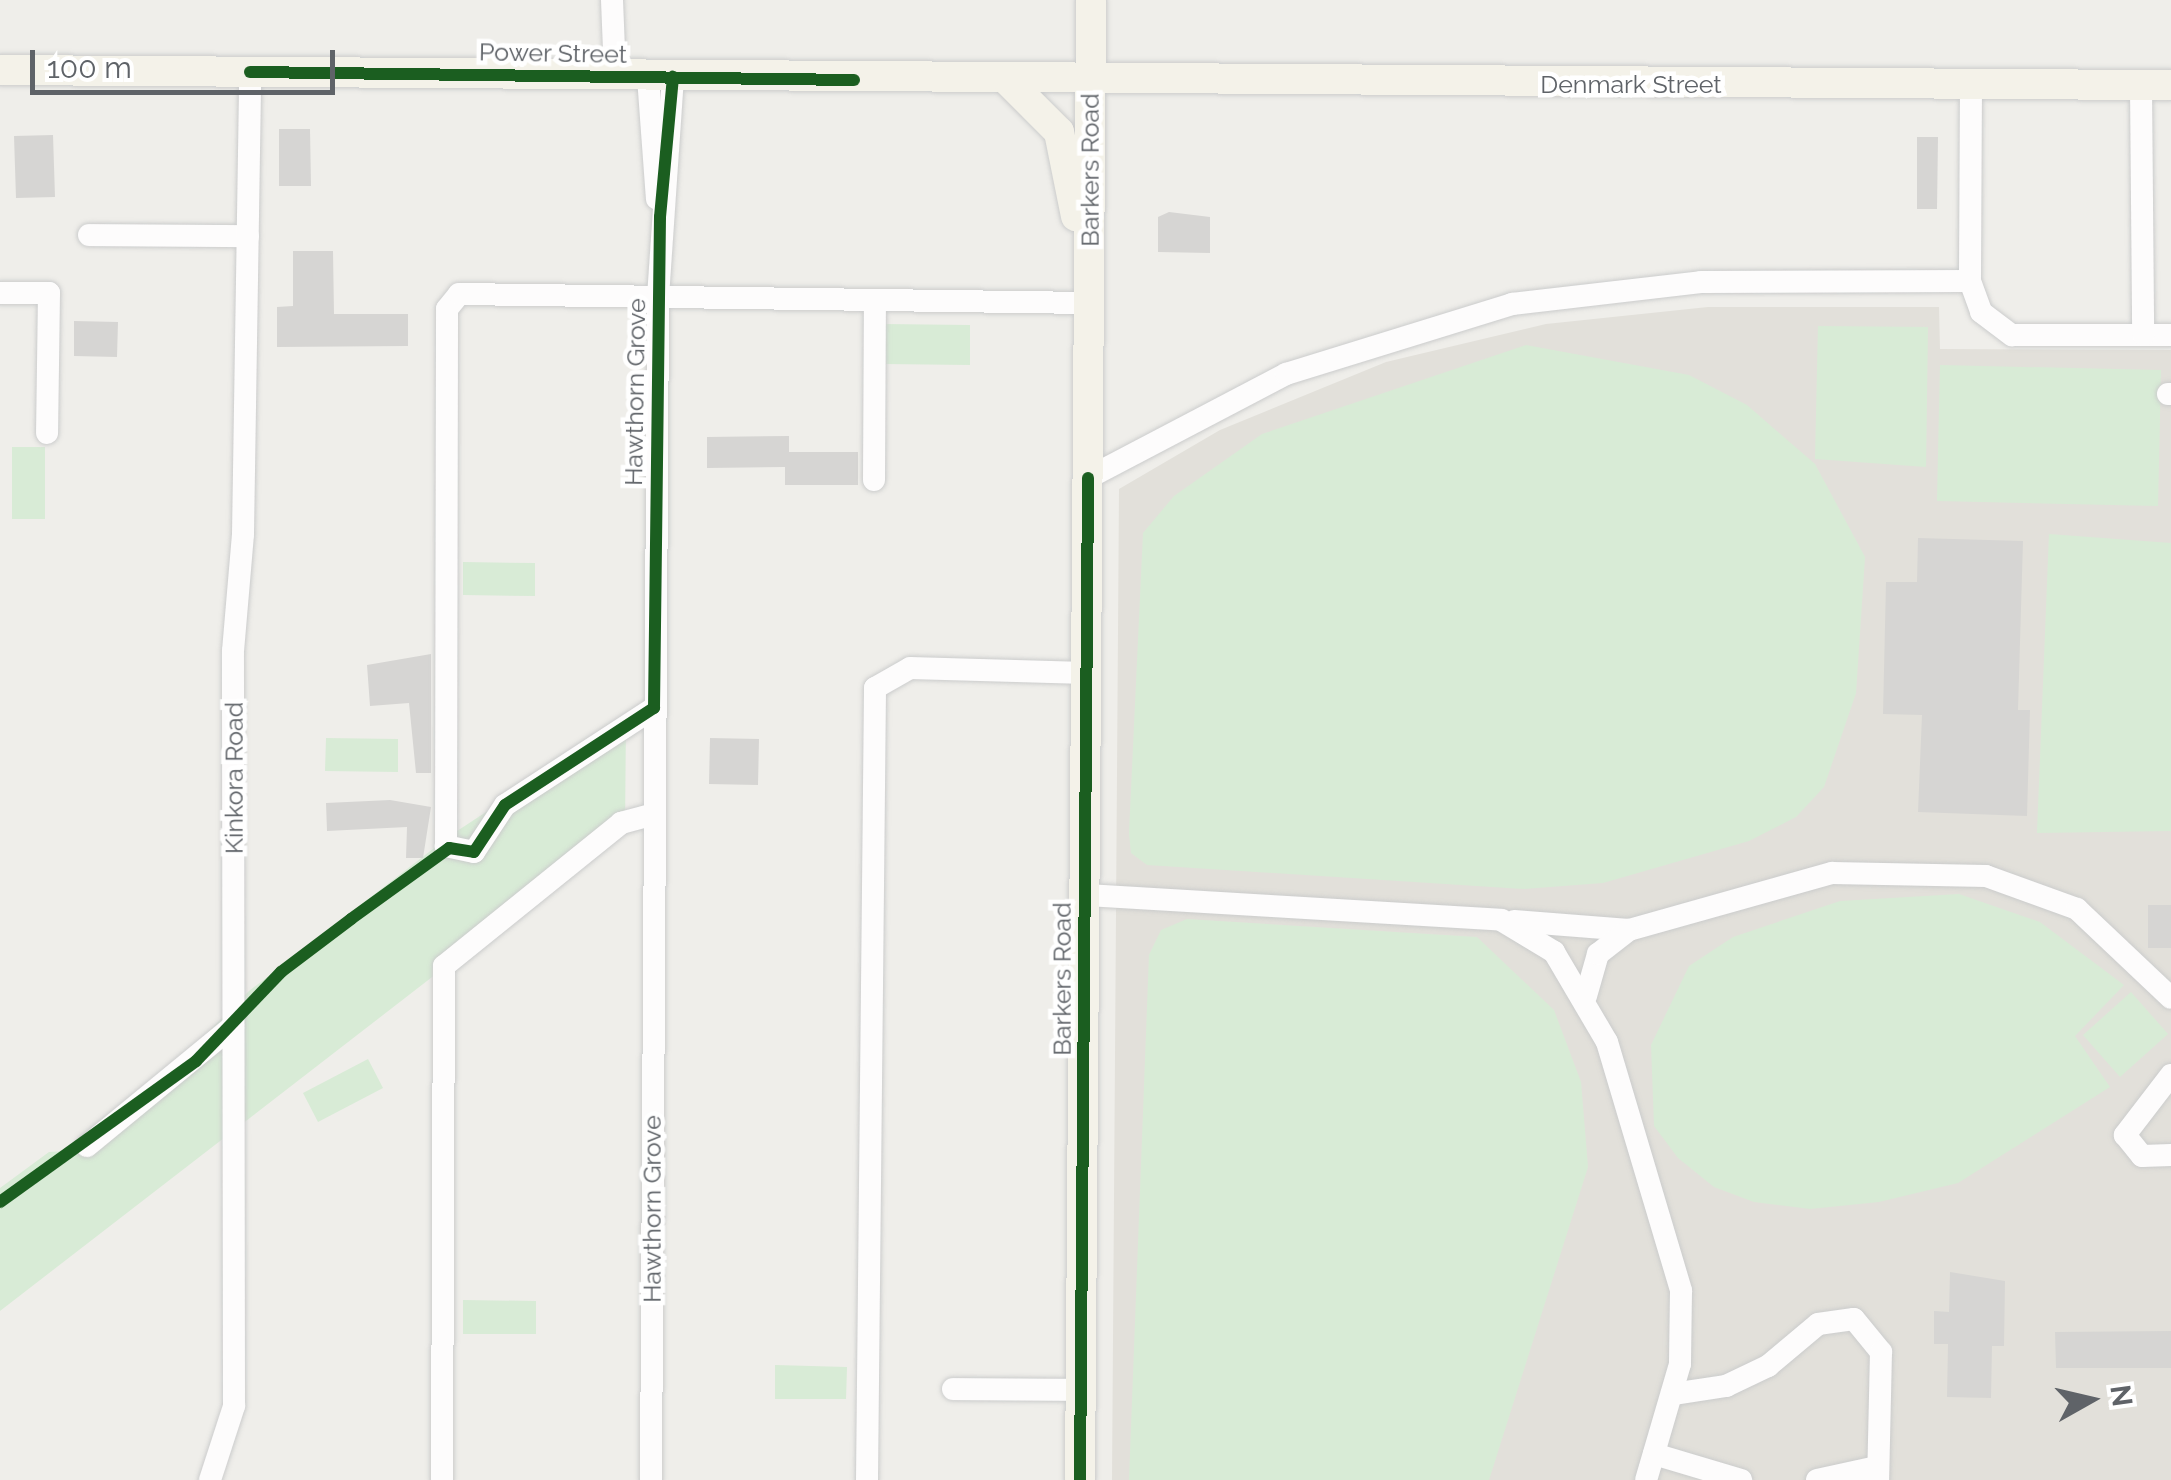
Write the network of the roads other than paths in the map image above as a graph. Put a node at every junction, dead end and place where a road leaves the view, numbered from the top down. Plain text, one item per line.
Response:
1 (600, 0) edge
2 (612, 0) edge
3 (1091, 0) edge
4 (0, 70) edge
5 (250, 72) junction
6 (607, 76) junction
7 (660, 77) junction
8 (1008, 82) junction
9 (1090, 83) junction
10 (1972, 84) junction
11 (2156, 86) edge
12 (89, 235) dead end
13 (248, 236) junction
14 (1091, 272) junction
15 (1970, 281) junction
16 (0, 293) edge
17 (658, 296) junction
18 (875, 300) junction
19 (1091, 303) junction
20 (2143, 334) junction
21 (2171, 335) edge
22 (47, 433) dead end
23 (1088, 478) junction
24 (874, 480) dead end
25 (1086, 674) junction
26 (654, 708) junction
27 (654, 814) junction
28 (1085, 896) junction
29 (1500, 920) junction
30 (1629, 930) junction
31 (1586, 996) junction
32 (2171, 998) edge
33 (234, 1026) junction
34 (2171, 1075) edge
35 (87, 1146) dead end
36 (2171, 1155) edge
37 (953, 1389) dead end
38 (1081, 1390) junction
39 (1673, 1394) junction
40 (1654, 1454) junction
41 (1877, 1473) edge
42 (210, 1480) edge
43 (442, 1480) edge
44 (651, 1480) edge
45 (867, 1480) edge
46 (1080, 1480) edge
47 (1646, 1480) edge
48 (1741, 1480) edge
49 (1817, 1480) edge

1 - 6 street
2 - 6 street
3 - 9 main road, Barkers Road
4 - 5 main road, Power Street
5 - 6 main road, Power Street
5 - 13 street, Kinkora Road
6 - 7 main road, Power Street
7 - 8 main road, Power Street
7 - 17 street, Hawthorn Grove
8 - 9 main road, Power Street
8 - 14 main road
9 - 10 main road, Denmark Street
9 - 14 main road, Barkers Road
10 - 11 main road, Denmark Street
10 - 15 street
11 - 20 street
12 - 13 street
13 - 33 street, Kinkora Road
14 - 19 main road, Barkers Road
15 - 20 street
15 - 23 street
16 - 22 street
17 - 18 street
17 - 26 street, Hawthorn Grove
17 - 26 street
18 - 19 street
18 - 24 street
19 - 23 main road, Barkers Road
20 - 21 street
23 - 25 main road, Barkers Road
25 - 28 main road, Barkers Road
25 - 45 street
26 - 27 street, Hawthorn Grove
27 - 43 street
27 - 44 street, Hawthorn Grove
28 - 29 street
28 - 38 main road, Barkers Road
29 - 30 street
29 - 31 street
30 - 31 street
30 - 32 street
31 - 39 street
33 - 35 street
33 - 42 street, Kinkora Road
34 - 36 street
37 - 38 street
38 - 46 main road, Barkers Road
39 - 40 street
39 - 41 street
40 - 47 street
40 - 48 street
41 - 49 street

